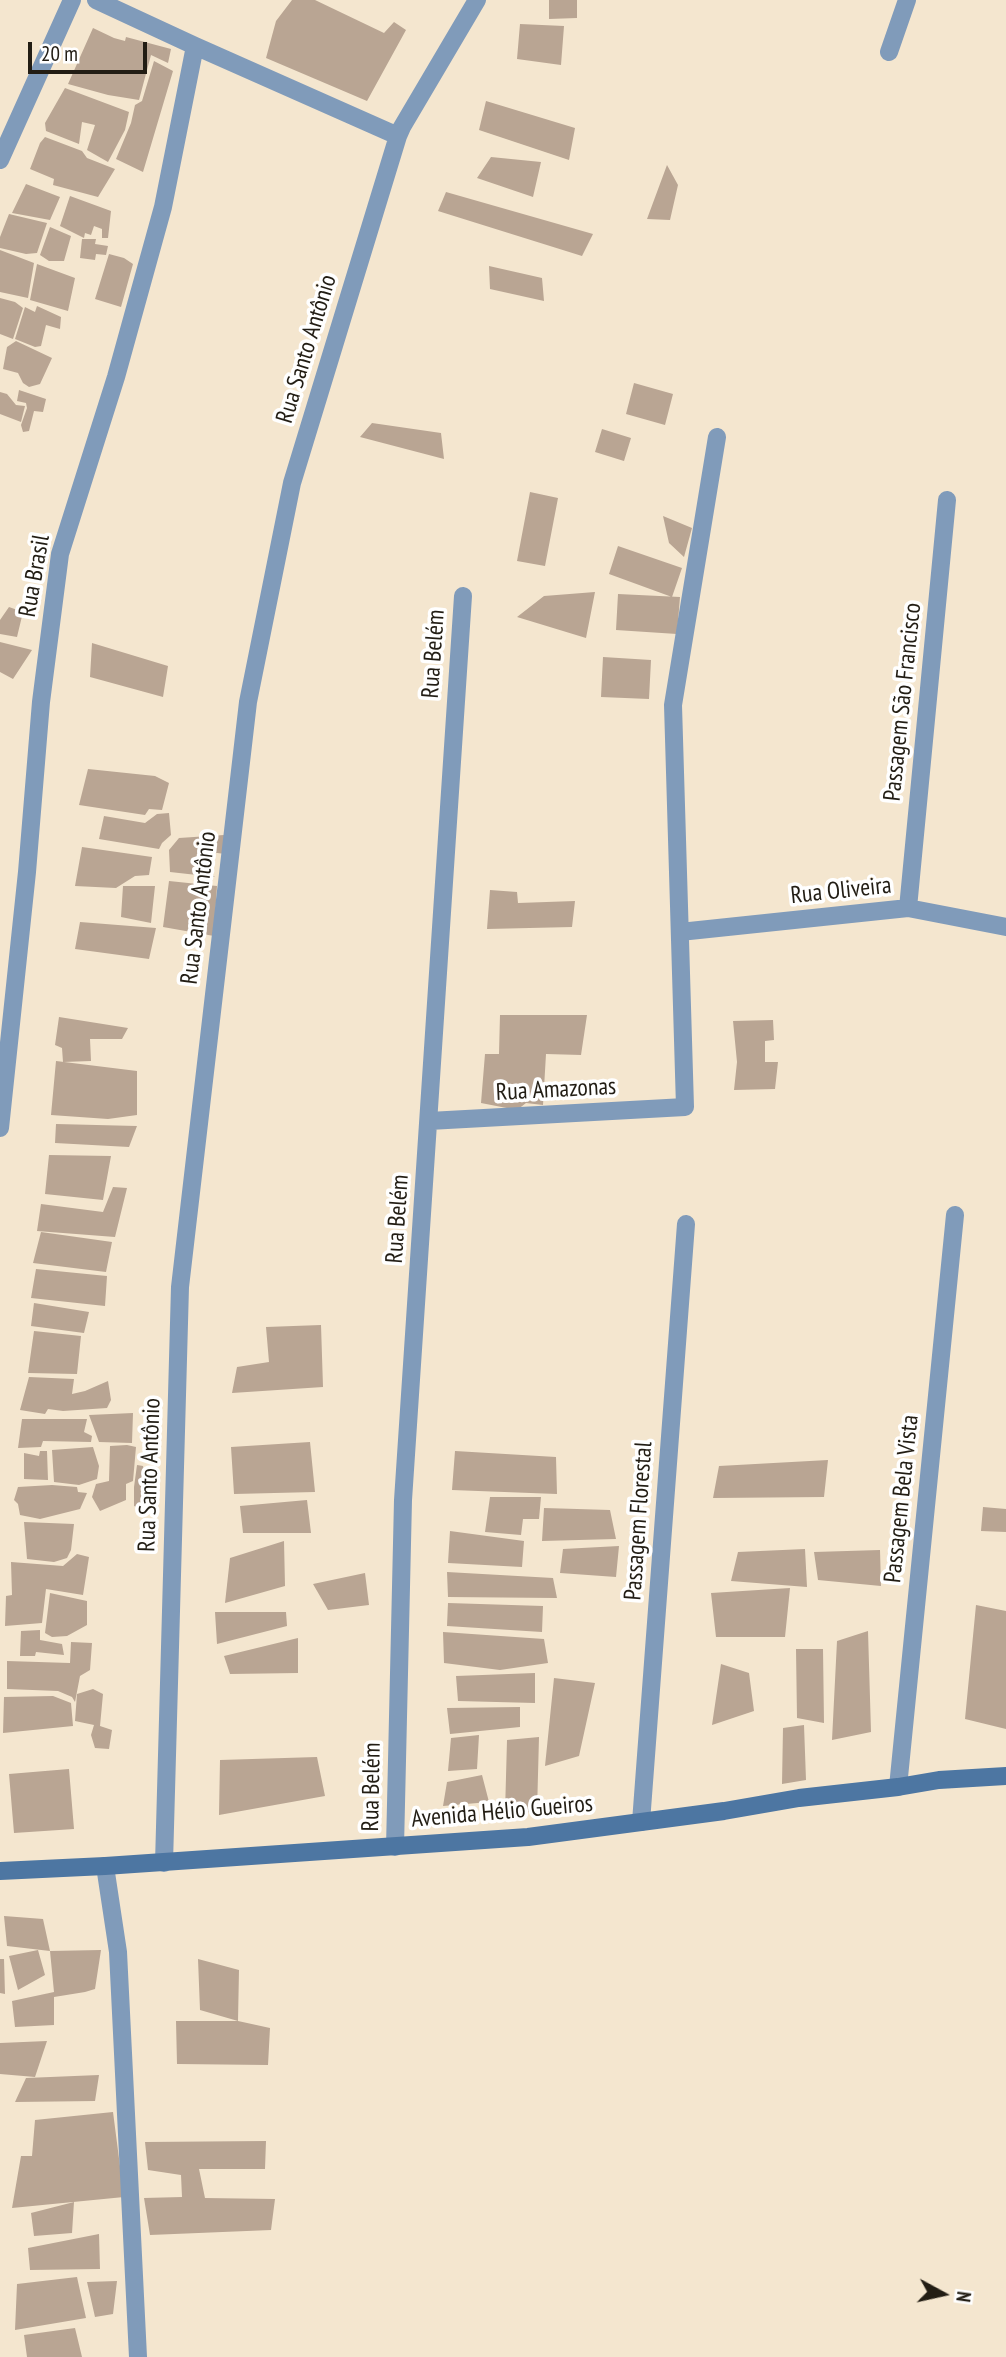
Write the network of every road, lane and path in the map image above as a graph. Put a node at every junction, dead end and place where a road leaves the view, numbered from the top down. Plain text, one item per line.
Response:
1 (72, 0) edge
2 (96, 0) edge
3 (477, 0) edge
4 (907, 0) edge
5 (195, 46) junction
6 (890, 52) dead end
7 (398, 136) junction
8 (0, 160) edge
9 (717, 437) dead end
10 (947, 500) dead end
11 (463, 596) dead end
12 (908, 908) junction
13 (1006, 927) edge
14 (680, 932) junction
15 (429, 1121) junction
16 (0, 1128) edge
17 (955, 1215) dead end
18 (686, 1223) dead end
19 (1006, 1776) edge
20 (898, 1787) junction
21 (641, 1822) junction
22 (395, 1847) junction
23 (164, 1863) junction
24 (105, 1867) junction
25 (0, 1871) edge
26 (138, 2357) edge

1 - 8 street
2 - 5 street
3 - 7 street, Rua Santo Antônio
4 - 6 street
5 - 7 street
5 - 16 street, Rua Brasil
7 - 23 street, Rua Santo Antônio
9 - 14 street
10 - 12 street, Passagem São Francisco
11 - 15 street, Rua Belém
12 - 13 street, Rua Oliveira
12 - 14 street, Rua Oliveira
14 - 15 street, Rua Amazonas
15 - 22 street, Rua Belém
17 - 20 street, Passagem Bela Vista
18 - 21 street, Passagem Florestal
19 - 20 main road, Avenida Hélio Gueiros
20 - 21 main road, Avenida Hélio Gueiros
21 - 22 main road, Avenida Hélio Gueiros
22 - 23 main road, Avenida Hélio Gueiros
23 - 24 main road, Avenida Hélio Gueiros
24 - 25 main road, Avenida Hélio Gueiros
24 - 26 street

